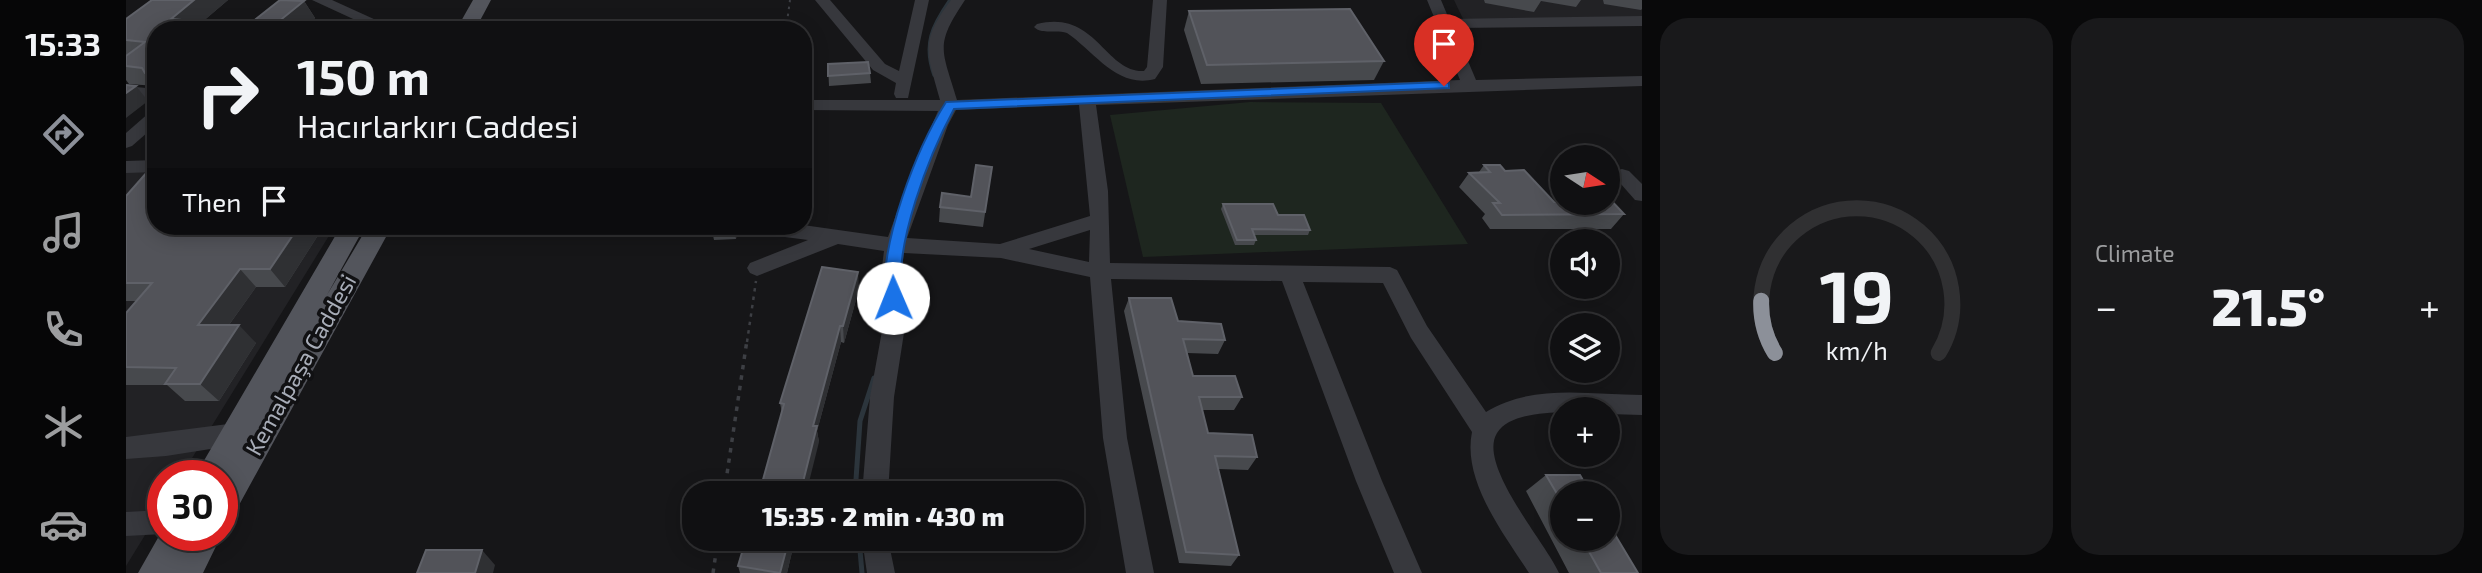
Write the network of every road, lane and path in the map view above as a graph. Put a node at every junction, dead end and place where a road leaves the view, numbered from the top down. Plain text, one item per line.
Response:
1 (319, 0) edge
2 (482, 0) edge
3 (500, 0) edge
4 (790, 0) edge
5 (822, 0) edge
6 (922, 0) edge
7 (958, 0) edge
8 (1160, 0) edge
9 (1434, 0) edge
10 (336, 9) junction
11 (347, 21) edge
12 (372, 21) edge
13 (476, 21) edge
14 (480, 21) edge
15 (787, 21) edge
16 (1642, 21) edge
17 (1444, 23) junction
18 (1042, 27) dead end
19 (1141, 79) junction
20 (905, 81) junction
21 (1642, 81) edge
22 (1470, 85) junction
23 (126, 90) edge
24 (147, 93) edge
25 (1145, 98) junction
26 (1087, 101) junction
27 (812, 105) edge
28 (950, 105) junction
29 (899, 107) junction
30 (147, 124) edge
31 (126, 142) edge
32 (147, 166) edge
33 (126, 167) edge
34 (1622, 175) dead end
35 (1642, 195) edge
36 (1100, 220) junction
37 (812, 234) edge
38 (348, 235) edge
39 (375, 235) edge
40 (837, 237) junction
41 (895, 245) junction
42 (1001, 251) junction
43 (757, 268) joint
44 (1098, 271) junction
45 (1290, 274) junction
46 (1642, 405) edge
47 (1485, 431) junction
48 (236, 433) junction
49 (126, 449) edge
50 (220, 460) edge
51 (238, 477) edge
52 (726, 481) edge
53 (876, 481) edge
54 (147, 523) edge
55 (126, 524) edge
56 (168, 551) edge
57 (196, 551) edge
58 (716, 551) edge
59 (877, 551) edge
60 (155, 573) edge
61 (184, 573) edge
62 (713, 573) edge
63 (881, 573) edge
64 (1140, 573) edge
65 (1408, 573) edge
66 (1545, 573) edge

1 - 10 street
2 - 13 main road
3 - 14 main road
4 - 15 path
5 - 20 street
6 - 20 street
7 - 28 street
8 - 19 street
9 - 17 street
10 - 11 street
10 - 12 street
16 - 17 street
17 - 22 street
18 - 19 street
19 - 25 street
20 - 29 street
21 - 22 street
22 - 25 street
23 - 24 street
25 - 26 street
26 - 28 street
26 - 36 street
27 - 29 street
28 - 29 street
28 - 41 street
30 - 31 street
32 - 33 street
34 - 35 street
36 - 42 street
36 - 44 street
37 - 40 street
38 - 48 main road, Kemalpaşa Caddesi
39 - 51 main road, Kemalpaşa Caddesi
40 - 41 street
40 - 43 street
41 - 42 street
41 - 53 street
42 - 44 street
43 - 52 path
44 - 45 street
44 - 64 street
45 - 47 street
45 - 65 street
46 - 47 street
47 - 66 street
48 - 49 street
48 - 50 main road, Kemalpaşa Caddesi
54 - 55 street
56 - 60 main road
57 - 61 main road
58 - 62 path
59 - 63 street

